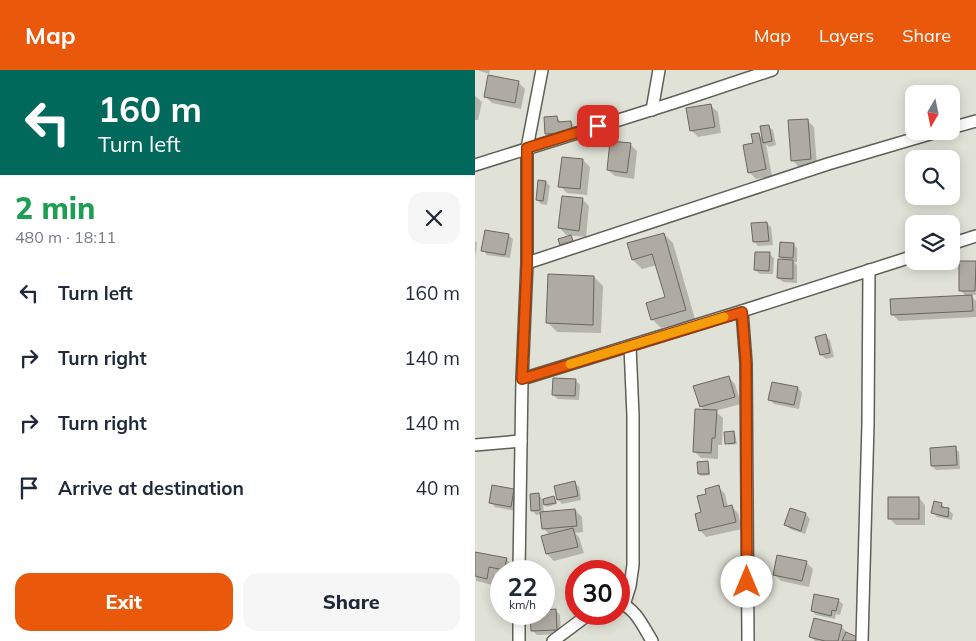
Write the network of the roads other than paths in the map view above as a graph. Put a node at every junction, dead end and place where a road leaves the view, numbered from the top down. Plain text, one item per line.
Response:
1 (542, 70) edge
2 (659, 70) edge
3 (772, 70) edge
4 (651, 110) junction
5 (976, 120) edge
6 (960, 125) edge
7 (910, 140) edge
8 (527, 148) junction
9 (475, 166) edge
10 (976, 236) edge
11 (960, 241) edge
12 (905, 259) edge
13 (527, 263) junction
14 (869, 270) junction
15 (742, 312) junction
16 (630, 346) junction
17 (522, 379) junction
18 (521, 441) junction
19 (475, 445) edge
20 (519, 560) edge
21 (630, 586) edge
22 (630, 611) edge
23 (519, 625) edge
24 (574, 625) edge
25 (519, 641) edge
26 (553, 641) edge
27 (652, 641) edge
28 (748, 641) edge
29 (863, 641) edge

1 - 8 street
2 - 4 street
3 - 4 street
4 - 8 street
5 - 6 street
7 - 13 street
8 - 9 street
8 - 13 street
10 - 11 street
12 - 14 street
13 - 17 street
14 - 15 street
14 - 29 street
15 - 16 street
15 - 28 street
16 - 17 street
16 - 21 street
17 - 18 street
18 - 19 street
18 - 20 street
22 - 27 street
23 - 25 street
24 - 26 street

